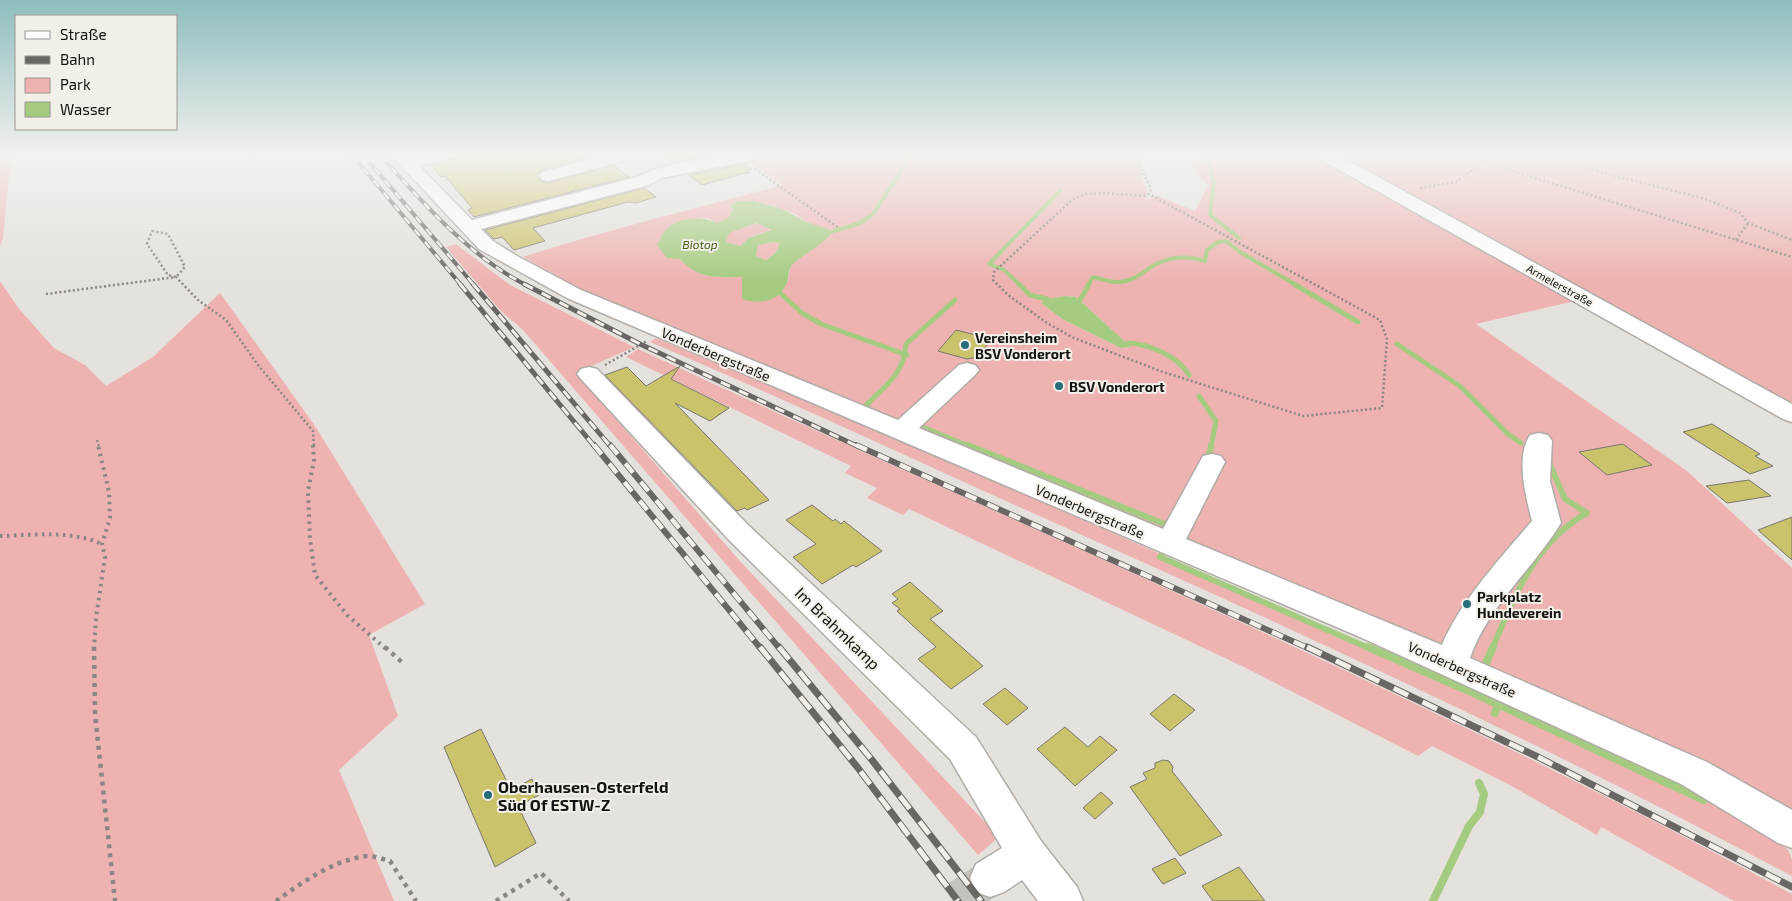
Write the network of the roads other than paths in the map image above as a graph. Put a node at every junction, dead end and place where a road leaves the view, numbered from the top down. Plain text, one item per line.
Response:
1 (440, 198) edge
2 (578, 198) edge
3 (1404, 198) edge
4 (467, 227) junction
5 (967, 370) dead end
6 (589, 374) road end
7 (1792, 414) edge
8 (901, 431) junction
9 (1539, 441) dead end
10 (1212, 462) dead end
11 (1169, 544) junction
12 (1451, 664) junction
13 (1792, 830) edge
14 (1028, 854) junction
15 (990, 878) tunnel mouth
16 (1063, 901) edge

1 - 4 street, Vonderbergstraße
2 - 4 street
3 - 7 street, Armelerstraße
4 - 8 street, Vonderbergstraße
5 - 8 street
6 - 14 street, Im Brahmkamp
8 - 11 street, Vonderbergstraße
9 - 12 street
10 - 11 street
11 - 12 street, Vonderbergstraße
12 - 13 street, Vonderbergstraße
14 - 15 street
14 - 16 street, Im Brahmkamp

